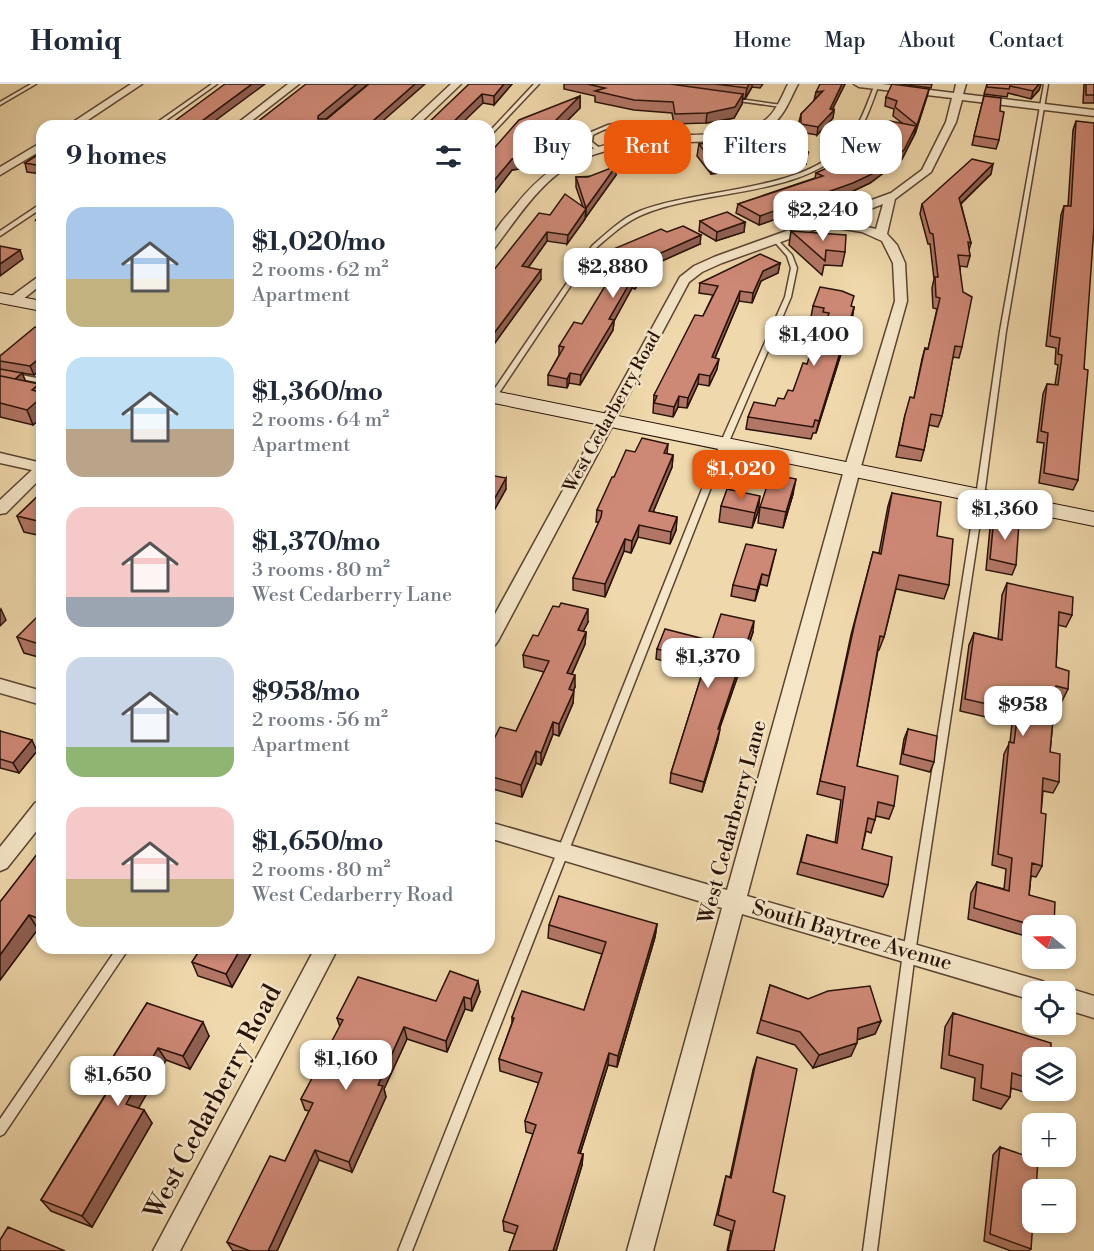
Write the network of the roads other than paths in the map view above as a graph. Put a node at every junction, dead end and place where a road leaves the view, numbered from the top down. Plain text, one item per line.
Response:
1 (34, 84) edge
2 (137, 84) edge
3 (215, 84) edge
4 (294, 84) edge
5 (456, 84) edge
6 (537, 84) edge
7 (793, 84) edge
8 (859, 84) edge
9 (1046, 84) edge
10 (877, 85) edge
11 (959, 90) edge
12 (724, 98) edge
13 (0, 104) edge
14 (781, 105) junction
15 (1042, 107) junction
16 (1094, 113) edge
17 (81, 120) edge
18 (163, 120) edge
19 (247, 120) edge
20 (417, 120) edge
21 (604, 126) edge
22 (495, 129) edge
23 (691, 137) edge
24 (36, 149) edge
25 (604, 149) edge
26 (599, 150) junction
27 (0, 172) edge
28 (890, 197) junction
29 (36, 209) edge
30 (824, 222) junction
31 (0, 234) edge
32 (881, 234) junction
33 (775, 239) junction
34 (495, 240) edge
35 (36, 282) edge
36 (6, 299) edge
37 (36, 305) edge
38 (0, 373) edge
39 (36, 380) edge
40 (495, 391) edge
41 (495, 399) edge
42 (608, 420) junction
43 (724, 444) junction
44 (0, 458) edge
45 (36, 467) edge
46 (852, 470) junction
47 (36, 475) edge
48 (980, 496) junction
49 (0, 509) edge
50 (1094, 519) edge
51 (495, 630) edge
52 (0, 686) edge
53 (36, 696) edge
54 (36, 817) edge
55 (495, 832) edge
56 (564, 852) junction
57 (0, 862) edge
58 (735, 903) junction
59 (909, 953) junction
60 (119, 954) edge
61 (324, 954) edge
62 (1022, 986) edge
63 (1076, 1001) edge
64 (1094, 1006) edge
65 (0, 1130) edge
66 (166, 1251) edge
67 (405, 1251) edge
68 (640, 1251) edge
69 (870, 1251) edge

1 - 13 lane
2 - 17 street
3 - 18 lane
4 - 19 street
5 - 20 street
6 - 22 lane
7 - 14 street
8 - 10 street
9 - 15 lane
10 - 11 street
10 - 40 lane
11 - 15 street
11 - 28 street, West Cedarberry Road
12 - 14 lane
14 - 23 street
15 - 16 street
15 - 48 lane
21 - 26 lane
24 - 27 street
25 - 26 street
26 - 34 street
28 - 30 street, West Cedarberry Road
28 - 32 street
29 - 31 lane
30 - 32 street
30 - 33 street, West Cedarberry Road
32 - 46 street, West Cedarberry Lane
33 - 42 street, West Cedarberry Road
33 - 43 lane
35 - 36 street
36 - 37 main road
38 - 39 lane
41 - 42 main road
42 - 43 main road
42 - 51 street, West Cedarberry Road
43 - 46 main road
43 - 56 lane
44 - 45 street
46 - 48 main road
46 - 58 street, West Cedarberry Lane
47 - 49 street
48 - 50 main road
48 - 59 lane
52 - 53 street
54 - 57 street
55 - 56 street, South Baytree Avenue
56 - 58 street, South Baytree Avenue
56 - 67 lane
58 - 59 street, South Baytree Avenue
58 - 68 street, West Cedarberry Lane
59 - 62 street, South Baytree Avenue
59 - 69 lane
60 - 65 lane
61 - 66 street, West Cedarberry Road
63 - 64 street

